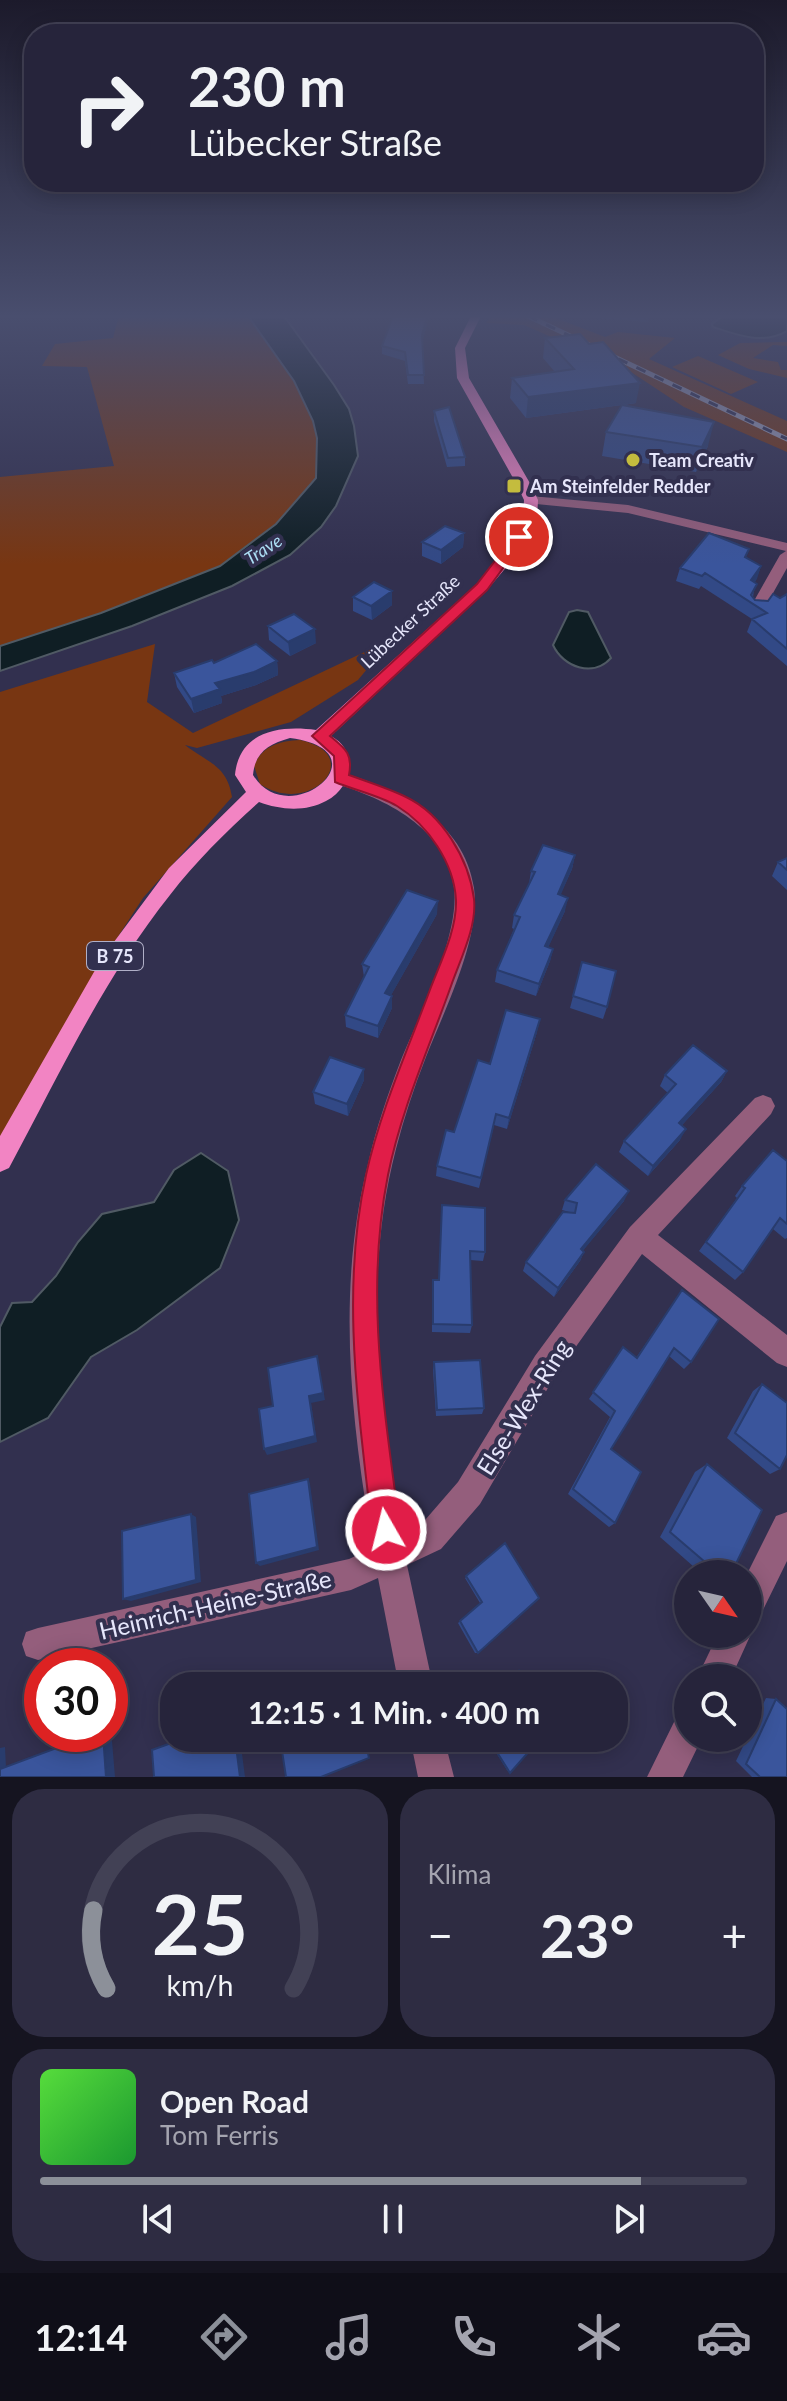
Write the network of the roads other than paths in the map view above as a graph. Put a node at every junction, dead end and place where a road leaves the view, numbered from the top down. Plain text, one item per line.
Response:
1 (476, 399) edge
2 (531, 500) junction
3 (787, 547) edge
4 (787, 555) edge
5 (758, 608) edge
6 (320, 736) junction
7 (340, 778) junction
8 (257, 793) junction
9 (763, 1106) dead end
10 (0, 1160) edge
11 (639, 1236) junction
12 (787, 1353) edge
13 (787, 1527) edge
14 (389, 1558) junction
15 (762, 1578) edge
16 (38, 1644) dead end
17 (413, 1672) edge
18 (430, 1752) edge
19 (677, 1752) edge
20 (436, 1777) edge
21 (665, 1777) edge

1 - 2 main road
2 - 3 street
2 - 6 main road, Lübecker Straße
4 - 5 street
6 - 7 main road
6 - 8 main road
7 - 8 main road
7 - 14 street
8 - 10 main road, B 75
9 - 11 street, Else-Wex-Ring
11 - 12 street
11 - 14 street, Else-Wex-Ring
13 - 15 street
14 - 16 street, Heinrich-Heine-Straße
14 - 17 street
18 - 20 street
19 - 21 street

